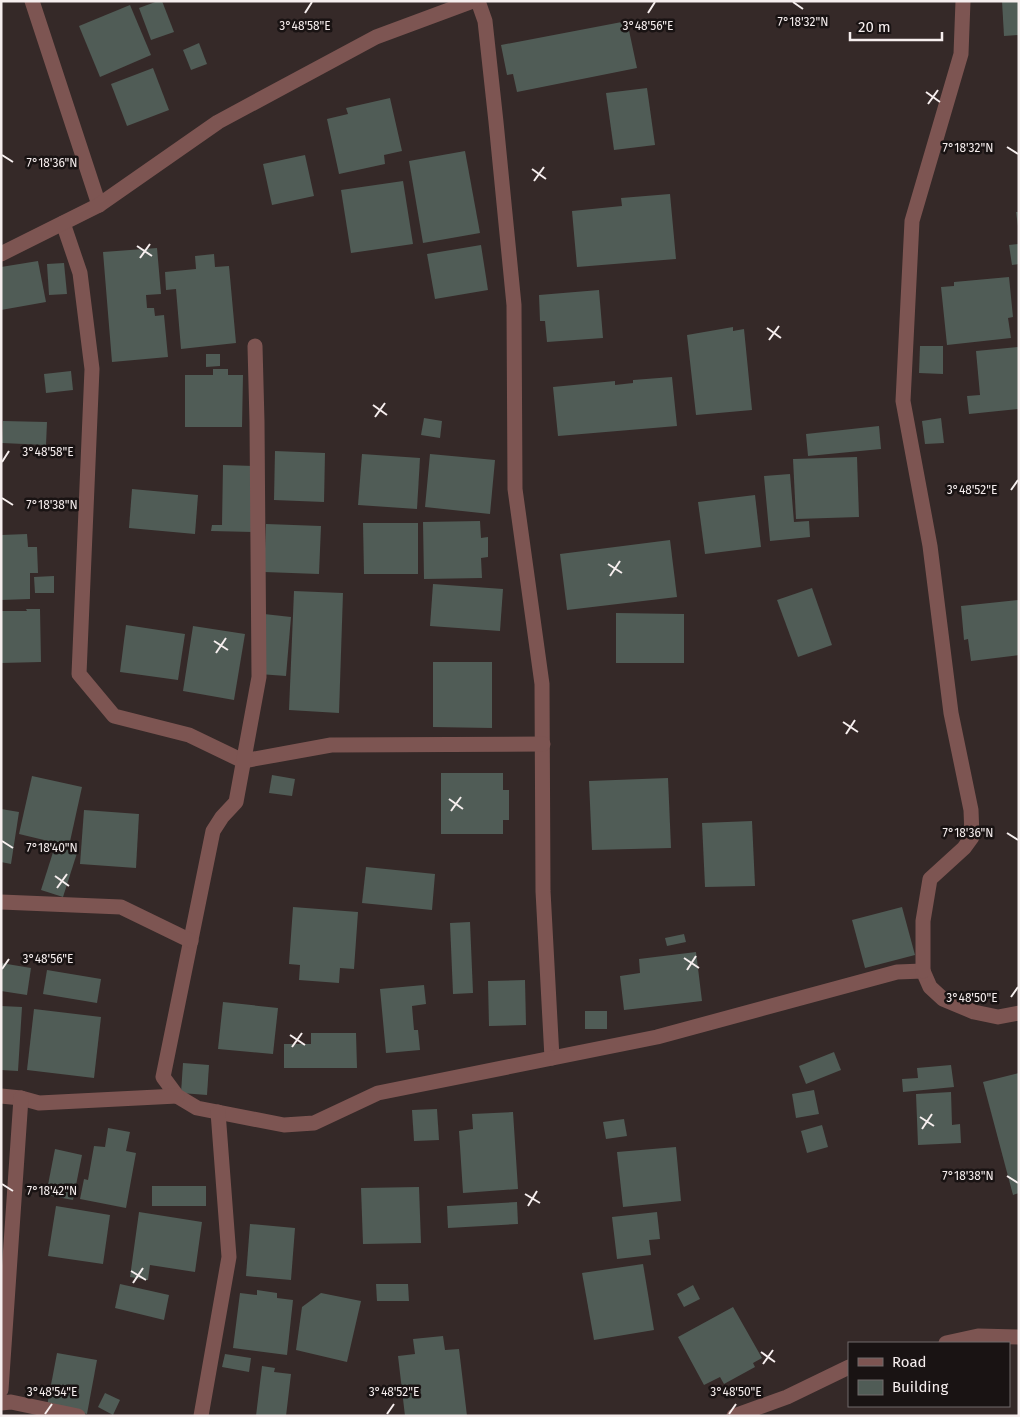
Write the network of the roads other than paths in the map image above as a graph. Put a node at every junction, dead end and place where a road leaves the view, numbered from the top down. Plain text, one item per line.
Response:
1 (32, 1) edge
2 (473, 1) edge
3 (478, 1) edge
4 (963, 1) edge
5 (99, 205) junction
6 (63, 223) junction
7 (1, 254) edge
8 (255, 346) dead end
9 (543, 744) junction
10 (244, 762) junction
11 (1, 902) edge
12 (191, 941) junction
13 (923, 971) junction
14 (1019, 1014) edge
15 (552, 1058) junction
16 (1, 1096) edge
17 (177, 1096) junction
18 (21, 1098) junction
19 (218, 1112) junction
20 (1019, 1337) edge
21 (951, 1342) edge
22 (848, 1367) edge
23 (1, 1390) edge
24 (1, 1403) edge
25 (78, 1416) edge
26 (201, 1416) edge
27 (734, 1416) edge

1 - 5 street
2 - 5 street
3 - 9 street
4 - 13 street
5 - 6 street
6 - 7 street
6 - 10 street
8 - 10 street
9 - 10 street
9 - 15 street
10 - 12 street
11 - 12 street
12 - 17 street
13 - 14 street
13 - 15 street
15 - 19 street
16 - 18 street
17 - 18 street
17 - 19 street
18 - 23 street
19 - 26 street
20 - 21 street
22 - 27 street
24 - 25 street

